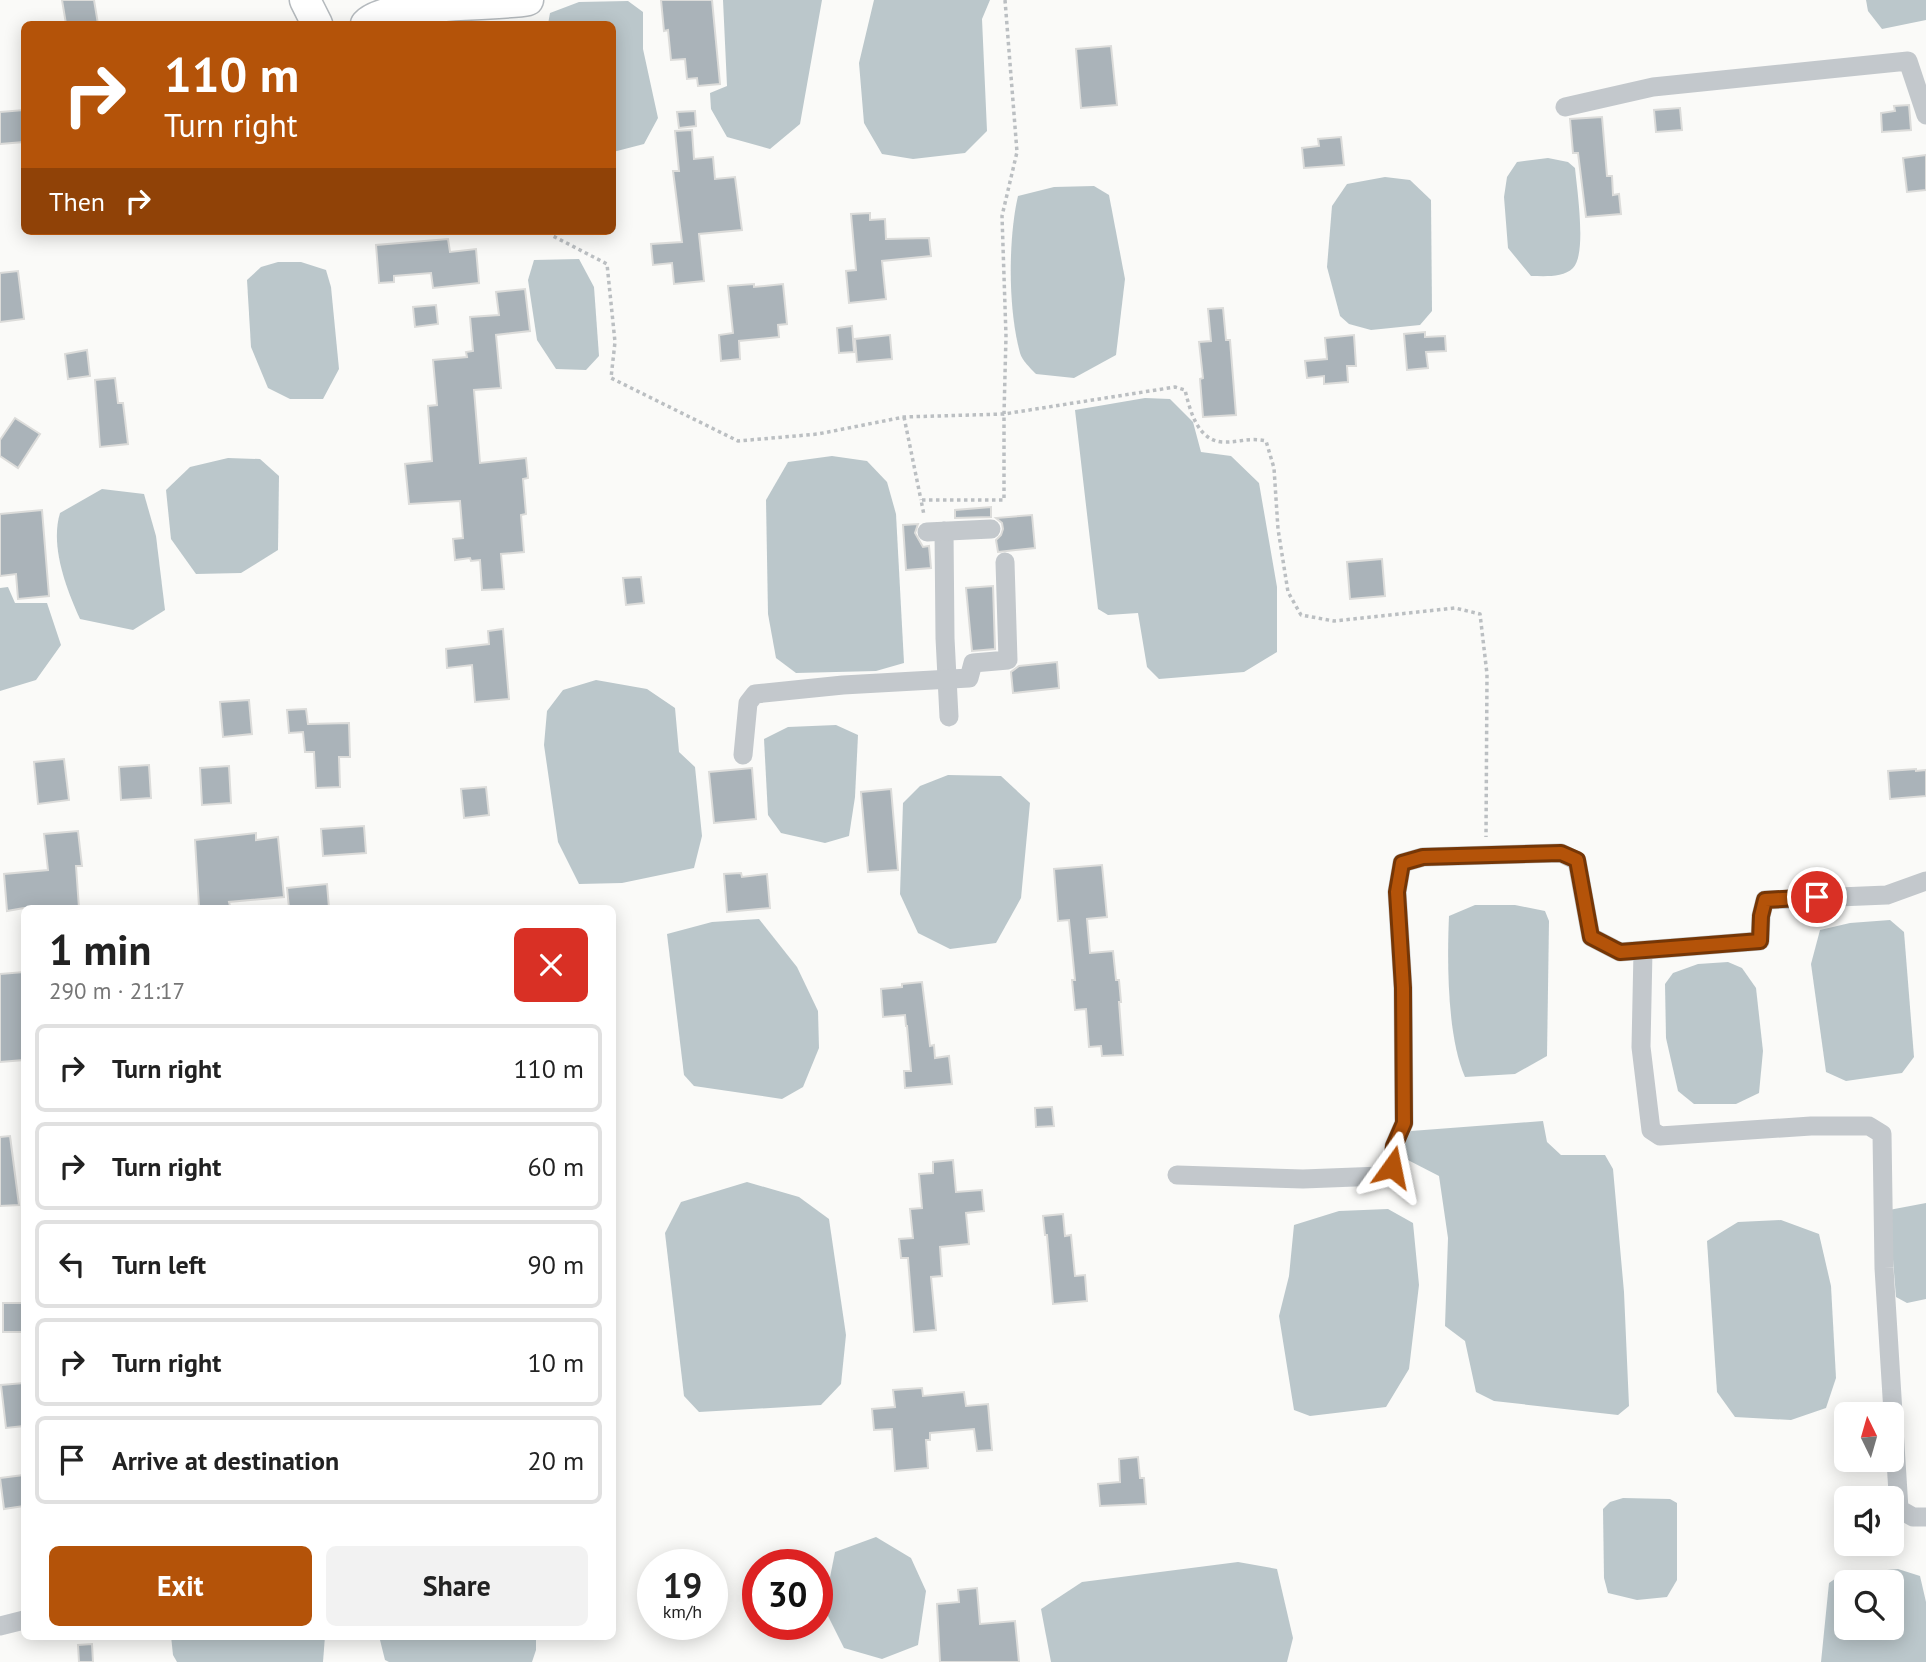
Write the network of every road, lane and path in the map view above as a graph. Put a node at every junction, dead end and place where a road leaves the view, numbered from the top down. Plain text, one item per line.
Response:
1 (305, 0) edge
2 (528, 0) edge
3 (1005, 0) edge
4 (316, 21) edge
5 (369, 21) edge
6 (1566, 107) dead end
7 (1926, 115) edge
8 (551, 235) edge
9 (1003, 414) junction
10 (904, 417) junction
11 (921, 500) junction
12 (991, 529) dead end
13 (935, 532) junction
14 (1005, 562) dead end
15 (947, 680) junction
16 (949, 716) dead end
17 (743, 755) dead end
18 (1486, 854) junction
19 (1926, 881) edge
20 (1643, 951) junction
21 (1177, 1175) dead end
22 (1926, 1517) edge
23 (21, 1621) edge
24 (0, 1626) edge

1 - 4 main road
2 - 5 main road
3 - 9 path
6 - 7 street
8 - 10 path
9 - 10 path
9 - 11 path
9 - 18 path
10 - 11 path
11 - 13 path
12 - 13 street
13 - 15 street
14 - 15 street
15 - 16 street
15 - 17 street
18 - 20 street
18 - 21 street
19 - 20 street
20 - 22 street
23 - 24 street

